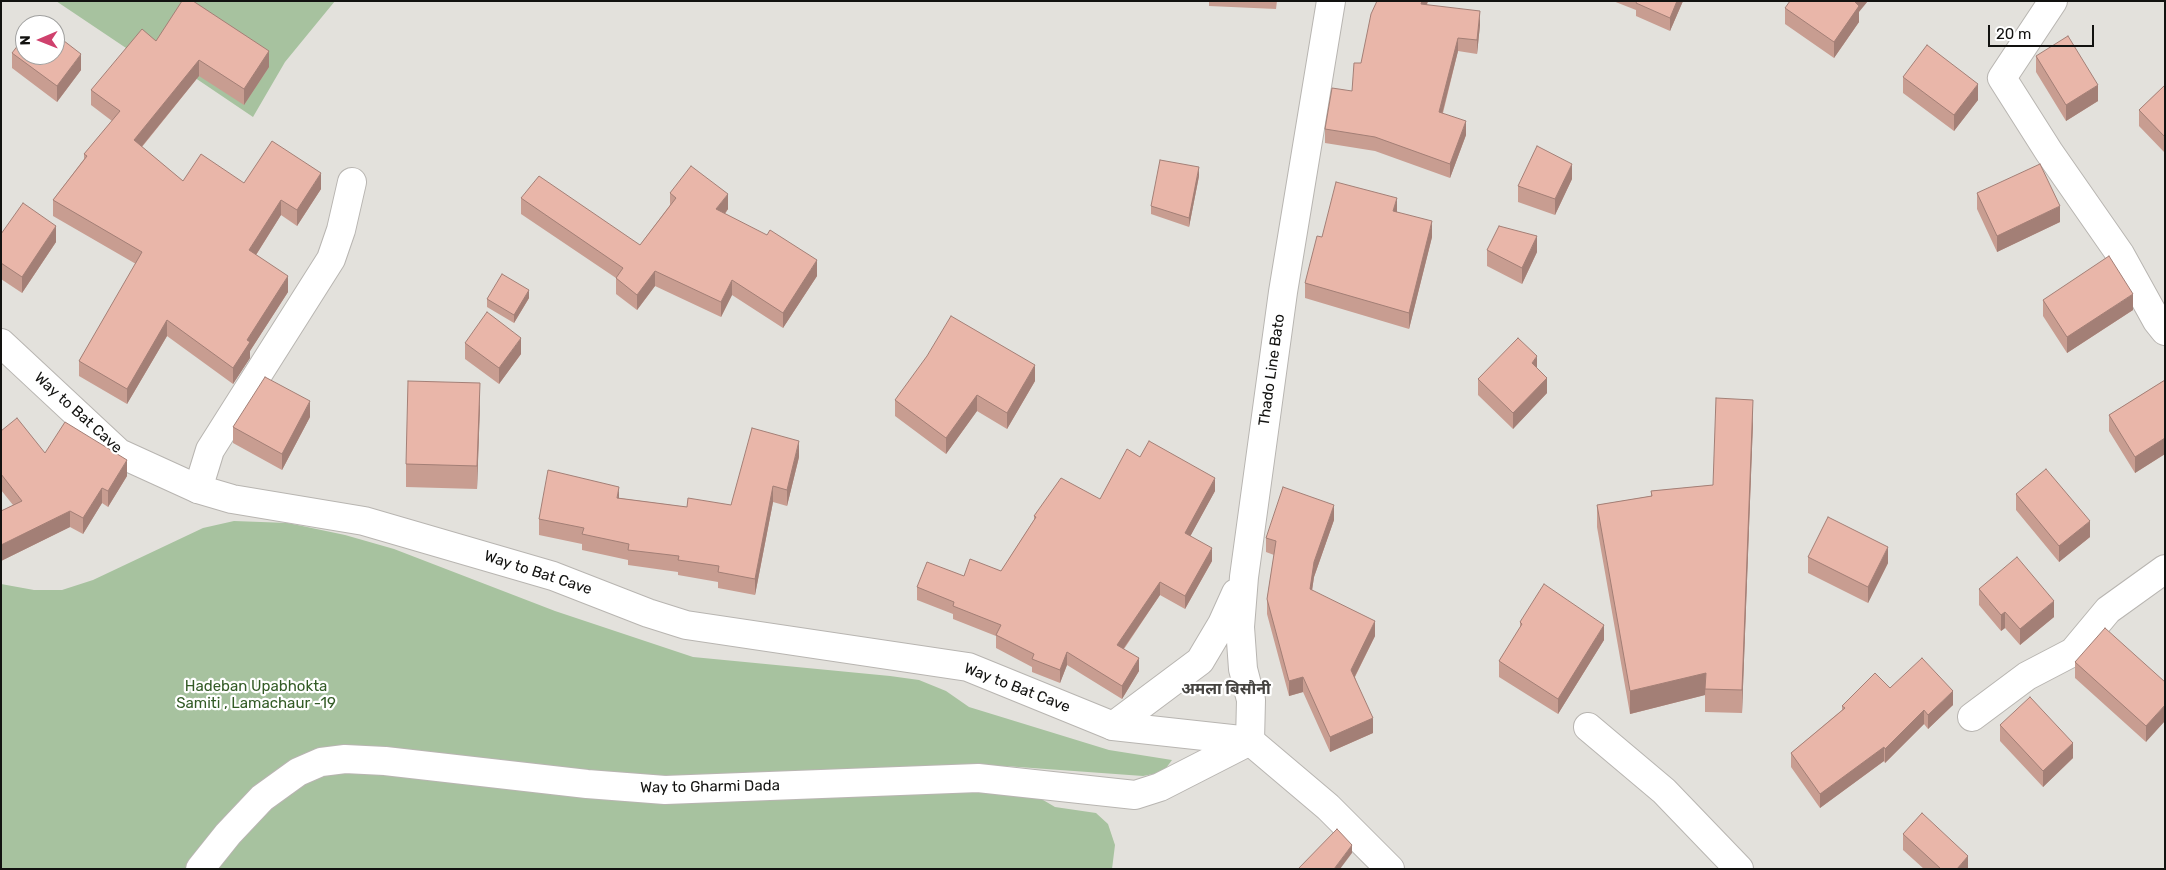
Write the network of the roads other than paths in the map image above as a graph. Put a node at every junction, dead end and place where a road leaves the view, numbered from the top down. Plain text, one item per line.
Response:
1 (1331, 1) edge
2 (2053, 1) edge
3 (352, 182) dead end
4 (2165, 331) edge
5 (1, 343) edge
6 (198, 489) junction
7 (2165, 569) edge
8 (1244, 576) junction
9 (1972, 717) dead end
10 (1113, 726) junction
11 (1588, 728) dead end
12 (1250, 741) junction
13 (200, 869) edge
14 (1390, 869) edge
15 (1739, 869) edge

1 - 8 main road, Thado Line Bato
2 - 4 main road
3 - 6 main road
5 - 6 main road, Way to Bat Cave
6 - 10 main road, Way to Bat Cave
7 - 9 main road
8 - 10 main road
8 - 12 main road, Thado Line Bato
10 - 12 main road, Way to Bat Cave
11 - 15 main road
12 - 13 main road, Way to Gharmi Dada
12 - 14 main road

